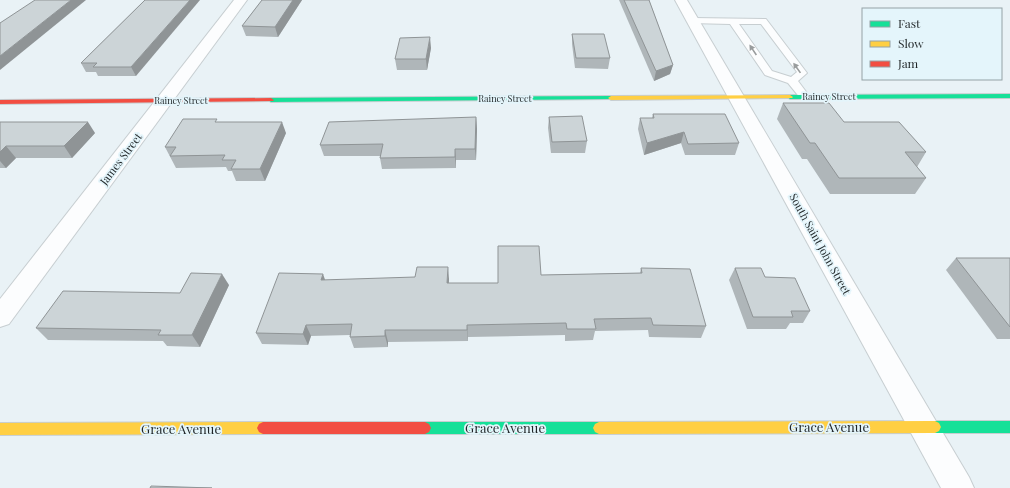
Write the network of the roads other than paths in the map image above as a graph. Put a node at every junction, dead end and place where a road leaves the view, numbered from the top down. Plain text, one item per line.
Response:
1 (241, 0) edge
2 (681, 0) edge
3 (733, 21) junction
4 (693, 22) junction
5 (792, 81) junction
6 (1010, 96) edge
7 (738, 97) junction
8 (805, 97) junction
9 (0, 102) edge
10 (165, 102) junction
11 (0, 317) edge
12 (923, 427) junction
13 (1010, 427) edge
14 (0, 430) edge
15 (958, 488) edge

1 - 10 street, James Street
2 - 4 street, South Saint John Street
3 - 4 lane
5 -> 3 lane
5 -> 3 lane
4 - 7 street, South Saint John Street
5 - 8 lane
6 - 8 street, Rainey Street
7 - 8 street, Rainey Street
7 - 10 street, Rainey Street
7 - 12 street, South Saint John Street
9 - 10 street, Rainey Street
10 - 11 street, James Street
12 - 13 street, Grace Avenue
12 - 14 street, Grace Avenue
12 - 15 street, South Saint John Street

